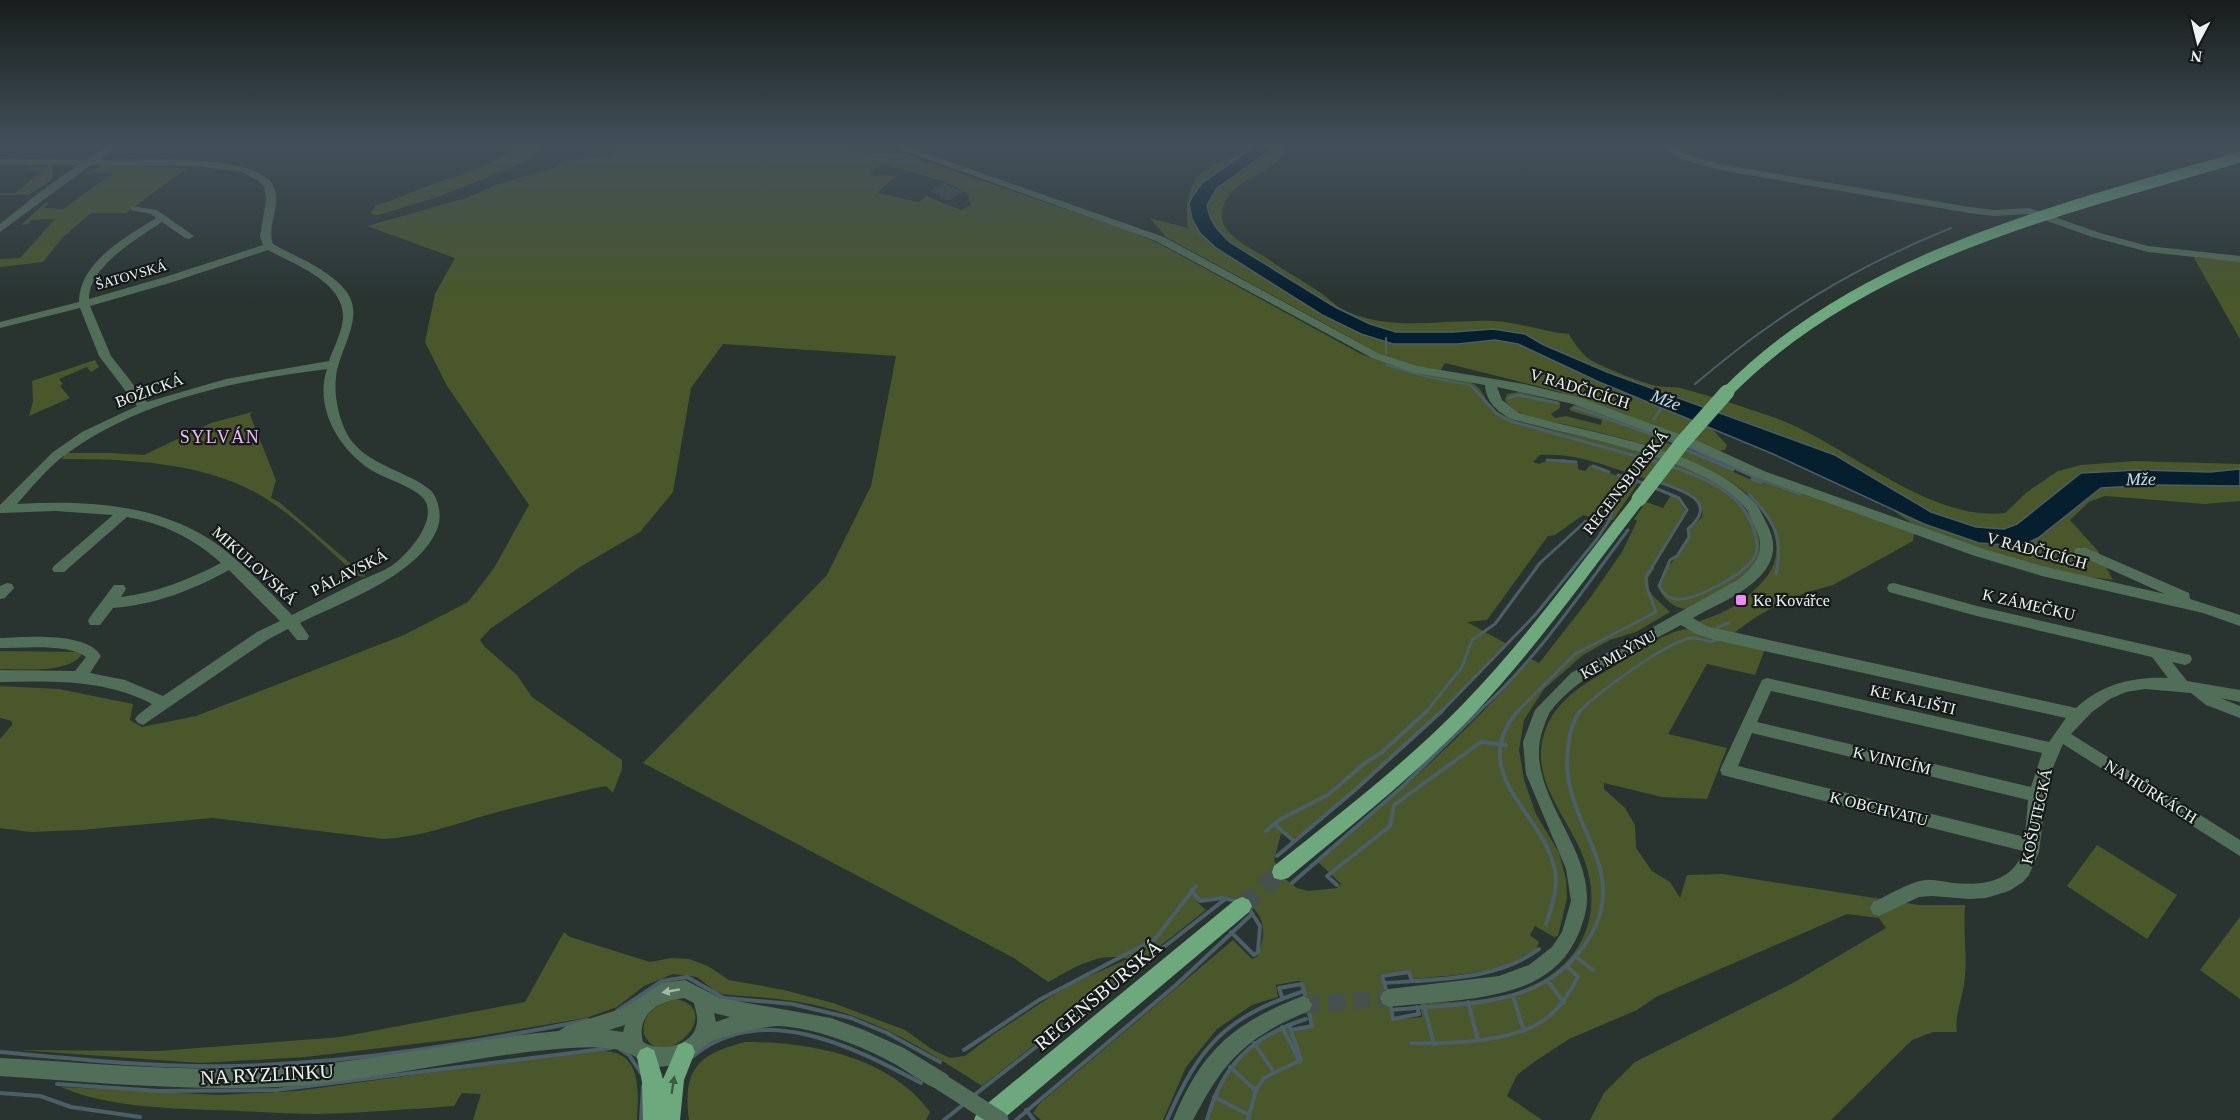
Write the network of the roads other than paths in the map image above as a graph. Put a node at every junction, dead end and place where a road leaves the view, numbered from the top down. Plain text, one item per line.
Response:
1 (40, 196) edge
2 (271, 196) edge
3 (1040, 196) edge
4 (1883, 196) edge
5 (2108, 196) edge
6 (134, 208) dead end
7 (164, 217) junction
8 (0, 230) edge
9 (189, 236) dead end
10 (269, 246) junction
11 (2240, 259) edge
12 (84, 305) junction
13 (0, 325) edge
14 (334, 364) junction
15 (1491, 383) junction
16 (146, 408) junction
17 (3, 508) edge
18 (125, 512) junction
19 (2081, 551) dead end
20 (230, 564) junction
21 (59, 569) dead end
22 (1894, 588) dead end
23 (119, 589) dead end
24 (108, 603) junction
25 (2205, 608) junction
26 (1682, 618) junction
27 (95, 621) dead end
28 (290, 621) junction
29 (2240, 621) edge
30 (302, 636) dead end
31 (0, 643) edge
32 (2157, 652) junction
33 (2185, 659) dead end
34 (0, 676) edge
35 (79, 676) junction
36 (2189, 687) junction
37 (2240, 696) edge
38 (163, 703) junction
39 (2240, 712) edge
40 (2080, 715) junction
41 (143, 718) dead end
42 (1748, 726) junction
43 (2061, 735) junction
44 (2051, 749) junction
45 (2037, 795) junction
46 (2031, 846) junction
47 (2240, 849) edge
48 (1281, 872) tunnel mouth
49 (1242, 906) tunnel mouth
50 (1879, 908) dead end
51 (1389, 998) tunnel mouth
52 (702, 999) junction
53 (1304, 1005) tunnel mouth
54 (642, 1007) junction
55 (783, 1017) junction
56 (532, 1043) junction
57 (692, 1044) junction
58 (641, 1051) junction
59 (0, 1067) edge
60 (1200, 1086) junction
61 (654, 1120) edge
62 (669, 1120) edge
63 (985, 1120) edge
64 (1000, 1120) edge
65 (1183, 1120) edge
66 (1194, 1120) edge

1 - 8 street
2 - 10 street
3 - 15 street, V RADČICÍCH
4 - 11 street
5 - 48 main road, REGENSBURSKÁ, bridge
6 - 7 street
7 - 9 street
7 - 12 street
10 - 12 street, ŠATOVSKÁ
10 - 14 street, PÁLAVSKÁ
12 - 13 street, ŠATOVSKÁ
12 - 16 street
14 - 16 street, BOŽICKÁ
14 - 28 street, PÁLAVSKÁ
15 - 25 street, V RADČICÍCH
15 - 26 street, KE MLÝNU
16 - 17 street, BOŽICKÁ
17 - 18 street, MIKULOVSKÁ
18 - 20 street, MIKULOVSKÁ
18 - 21 street
19 - 25 street, V RADČICÍCH
20 - 24 street
20 - 28 street, MIKULOVSKÁ
22 - 32 street, K ZÁMEČKU
23 - 24 street
24 - 27 street
25 - 29 street, V RADČICÍCH
26 - 40 street
26 - 51 street, KE MLÝNU
28 - 30 street, MIKULOVSKÁ
28 - 38 street, PÁLAVSKÁ
31 - 35 street
32 - 33 street, K ZÁMEČKU
32 - 36 street
34 - 35 street
35 - 38 street
36 - 37 street, KOŠUTECKÁ
36 - 39 street
36 - 40 street, KOŠUTECKÁ
38 - 41 street, PÁLAVSKÁ
40 - 43 street, KOŠUTECKÁ
42 - 44 street, KE KALIŠTI
42 - 45 street, K VINICÍM
42 - 46 street, K OBCHVATU
43 - 44 street, KOŠUTECKÁ
43 - 47 street, NA HŮRKÁCH
44 - 45 street, KOŠUTECKÁ
45 - 46 street, KOŠUTECKÁ
46 - 50 street, KOŠUTECKÁ
49 - 63 main road, REGENSBURSKÁ
52 -> 54 street, NA RYZLINKU
52 - 55 street, NA RYZLINKU
52 - 57 street
53 - 60 street
54 - 56 street, NA RYZLINKU
54 - 58 street
55 - 57 street, NA RYZLINKU
55 - 64 street, NA RYZLINKU, bridge
56 - 58 street, NA RYZLINKU
56 - 59 street, NA RYZLINKU
57 - 58 street, NA RYZLINKU
62 -> 57 main road
58 - 61 main road
60 - 65 street
60 - 66 street

